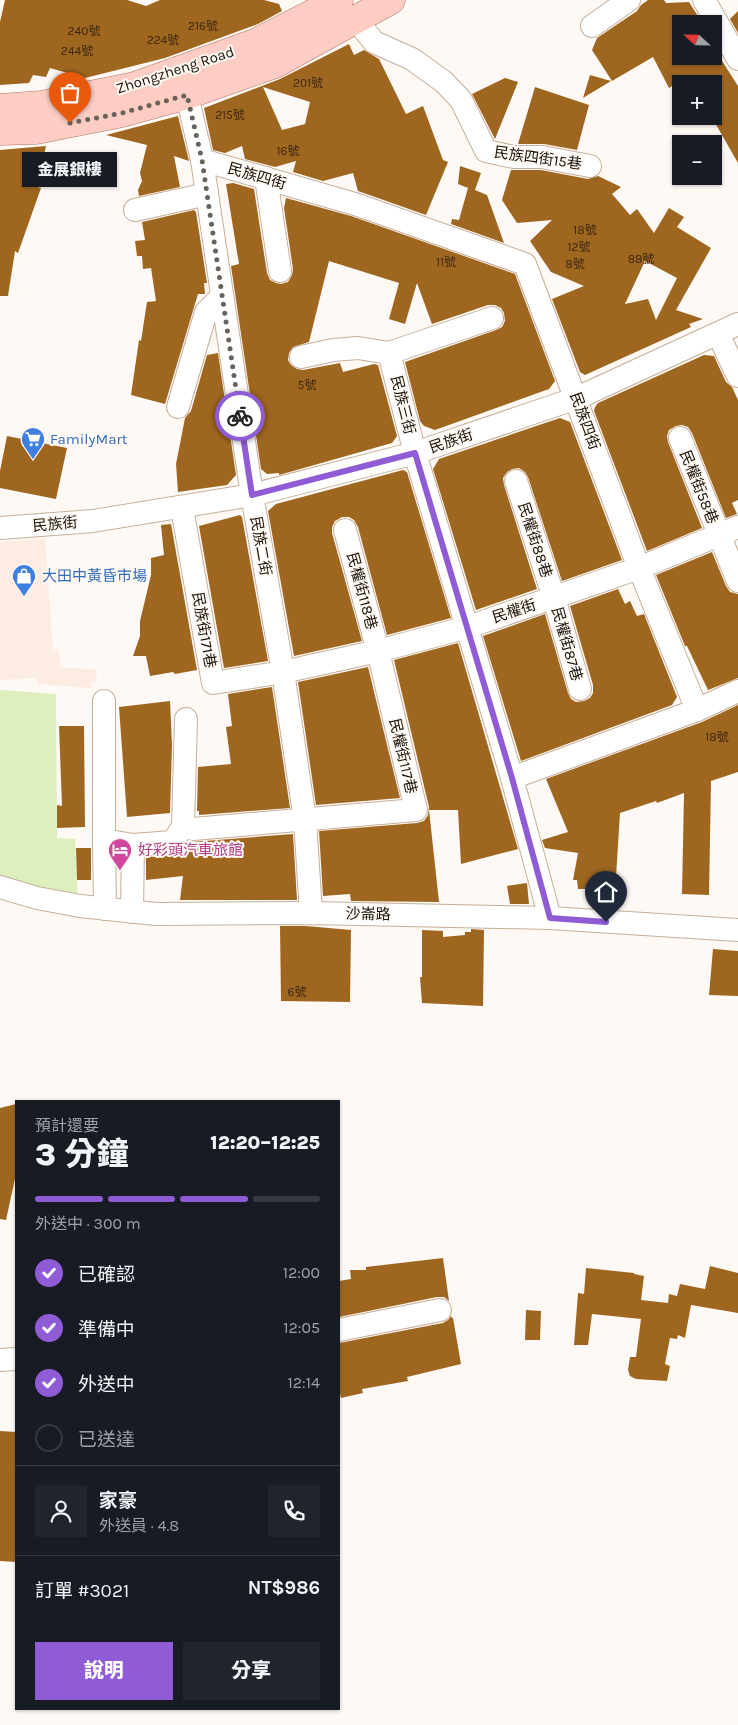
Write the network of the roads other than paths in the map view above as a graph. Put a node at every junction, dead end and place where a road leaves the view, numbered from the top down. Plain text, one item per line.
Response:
1 (391, 0) edge
2 (629, 0) edge
3 (704, 0) edge
4 (347, 10) edge
5 (592, 26) dead end
6 (738, 59) edge
7 (187, 95) junction
8 (0, 108) edge
9 (0, 131) edge
10 (202, 160) junction
11 (590, 166) dead end
12 (266, 178) junction
13 (207, 194) junction
14 (135, 210) dead end
15 (280, 271) dead end
16 (222, 296) junction
17 (492, 318) dead end
18 (738, 324) edge
19 (718, 334) junction
20 (389, 353) junction
21 (301, 357) dead end
22 (738, 376) edge
23 (577, 398) junction
24 (178, 407) dead end
25 (680, 438) dead end
26 (415, 453) junction
27 (516, 481) dead end
28 (252, 495) junction
29 (182, 508) junction
30 (0, 528) edge
31 (345, 530) dead end
32 (728, 531) edge
33 (639, 568) junction
34 (738, 581) edge
35 (554, 598) junction
36 (468, 627) junction
37 (378, 651) junction
38 (283, 672) junction
39 (580, 689) dead end
40 (738, 691) edge
41 (104, 701) dead end
42 (697, 710) junction
43 (186, 719) dead end
44 (512, 778) junction
45 (305, 820) junction
46 (193, 829) dead end
47 (104, 840) junction
48 (133, 845) junction
49 (0, 887) edge
50 (105, 909) junction
51 (132, 912) junction
52 (312, 913) junction
53 (550, 918) junction
54 (738, 930) edge
55 (440, 1310) dead end
56 (340, 1330) edge
57 (15, 1359) edge
58 (0, 1360) edge

1 - 4 main road, Zhongzheng Road
2 - 5 street
3 - 6 street
4 - 7 main road, Zhongzheng Road
4 - 8 main road, Zhongzheng Road
4 - 11 street, 民族四街15巷
7 - 9 main road, Zhongzheng Road
7 - 10 street, 民族二街
10 - 12 street, 民族四街
10 - 13 street, 民族二街
12 - 15 street
12 - 23 street, 民族四街
13 - 14 street
13 - 16 street, 民族二街
16 - 24 street
16 - 28 street, 民族二街
17 - 20 street
18 - 19 street, 民族街
19 - 22 street
19 - 23 street, 民族街
20 - 21 street
20 - 26 street, 民族三街
23 - 26 street, 民族街
23 - 33 street, 民族四街
25 - 32 street, 民權街58巷
26 - 28 street, 民族街
26 - 36 street, 民族三街
27 - 35 street, 民權街88巷
28 - 29 street, 民族街
28 - 38 street, 民族二街
29 - 30 street, 民族街
29 - 38 street, 民族街171巷
31 - 37 street, 民權街118巷
32 - 33 street, 民權街
32 - 34 street, 民權街58巷
33 - 35 street, 民權街
33 - 42 street, 民族四街
35 - 36 street, 民權街
35 - 39 street, 民權街87巷
36 - 37 street, 民權街
36 - 44 street, 民族三街
37 - 38 street, 民權街
37 - 45 street, 民權街117巷
38 - 45 street, 民族二街
40 - 42 street
41 - 47 street
42 - 44 street
43 - 48 street
44 - 53 street, 民族三街
45 - 46 street
45 - 52 street, 民族二街
47 - 48 street
47 - 50 street
48 - 51 street
49 - 50 street, 沙崙路
50 - 51 street, 沙崙路
51 - 52 street, 沙崙路
52 - 53 street, 沙崙路
53 - 54 street, 沙崙路
55 - 56 street
57 - 58 street

